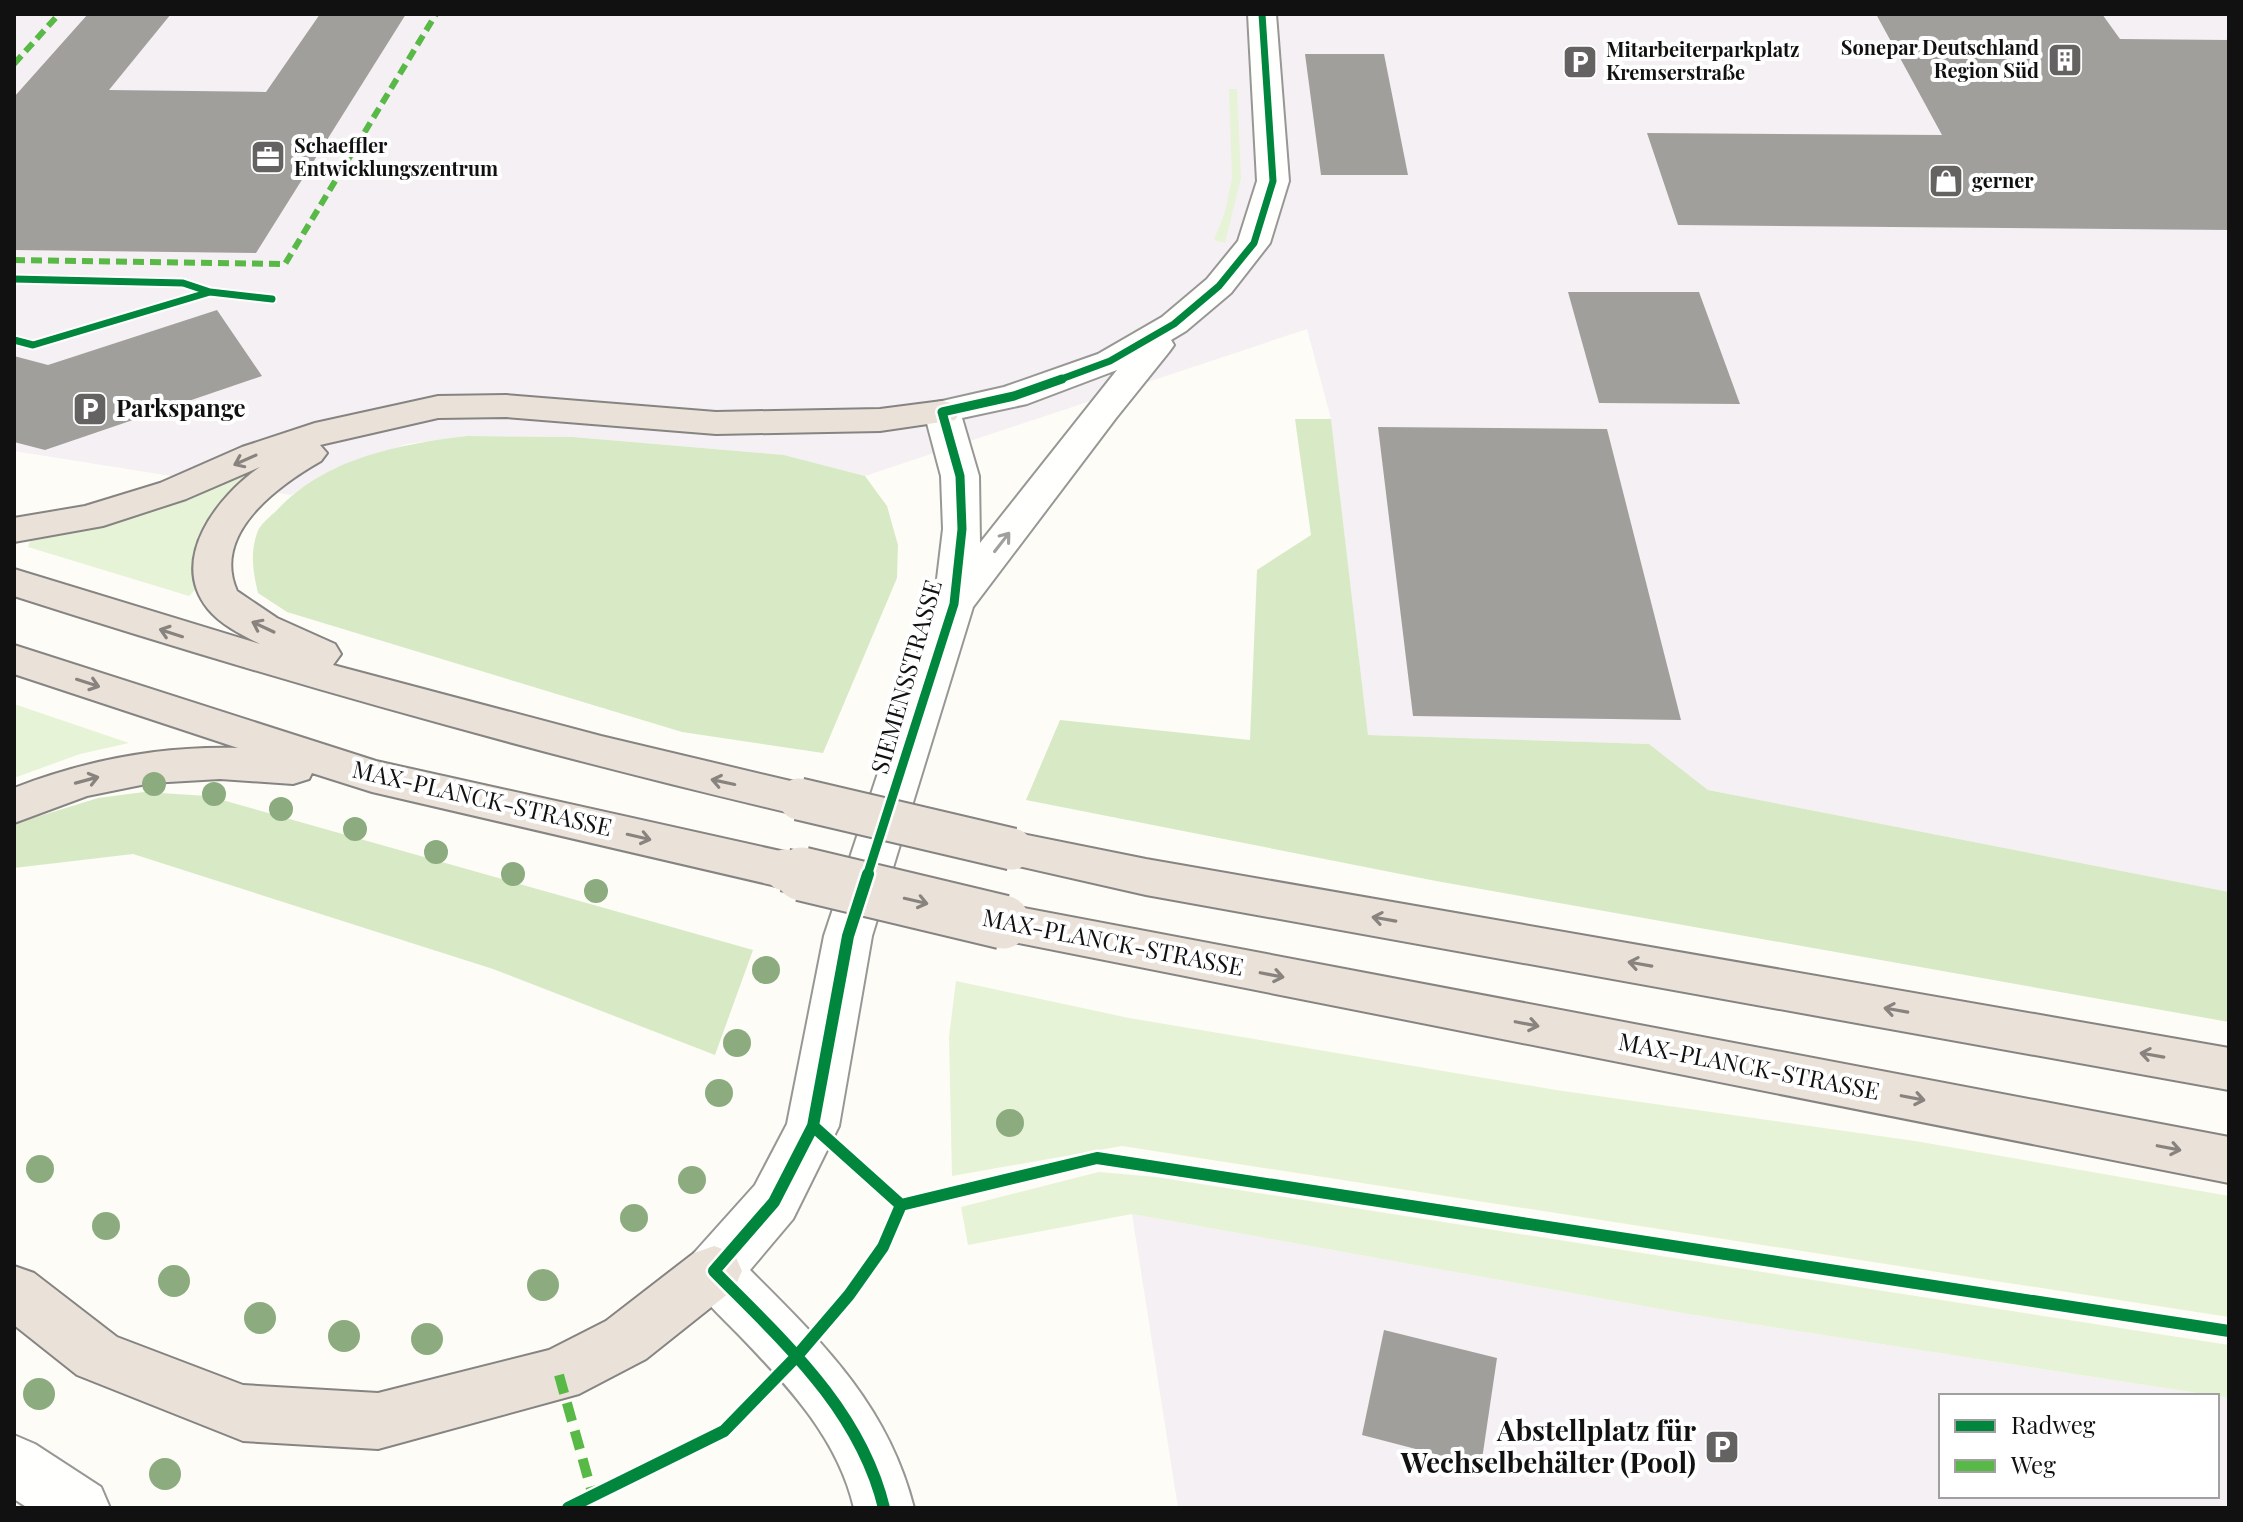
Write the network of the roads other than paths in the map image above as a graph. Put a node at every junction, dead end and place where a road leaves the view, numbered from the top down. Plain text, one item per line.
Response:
1 (1262, 14) edge
2 (1174, 324) junction
3 (942, 412) junction
4 (372, 419) junction
5 (14, 530) edge
6 (14, 582) edge
7 (954, 604) junction
8 (14, 659) edge
9 (435, 707) junction
10 (372, 776) junction
11 (14, 806) edge
12 (2229, 1069) edge
13 (2229, 1160) edge
14 (714, 1271) junction
15 (14, 1291) edge
16 (14, 1464) edge
17 (80, 1508) edge
18 (884, 1508) edge

1 - 2 street
2 - 3 street
7 -> 2 street
3 - 4 highway
3 - 7 street, SIEMENSSTRASSE
4 -> 5 highway
9 -> 4 highway
9 -> 6 highway
7 - 14 street, SIEMENSSTRASSE
8 -> 10 highway, MAX-PLANCK-STRASSE
12 -> 9 highway, bridge
11 -> 10 highway
10 -> 13 highway, MAX-PLANCK-STRASSE, bridge
14 - 15 highway
14 - 18 street
16 - 17 street

